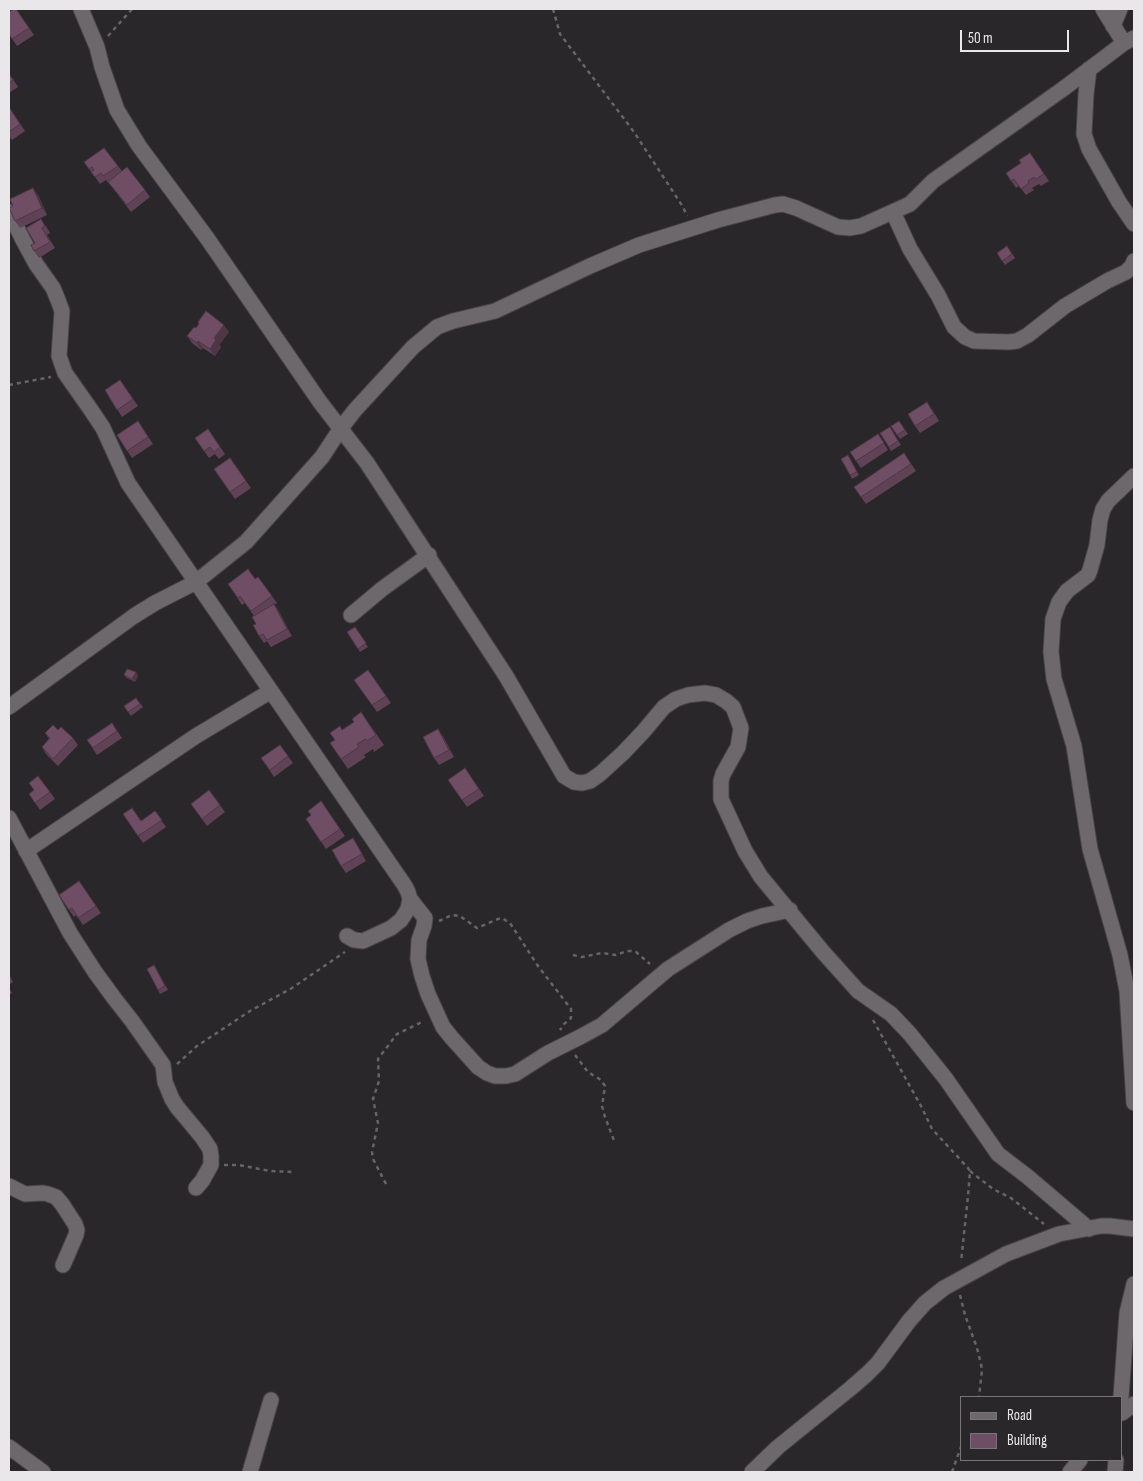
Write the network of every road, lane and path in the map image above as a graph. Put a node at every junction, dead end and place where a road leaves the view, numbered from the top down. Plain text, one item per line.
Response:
1 (81, 9) edge
2 (132, 9) edge
3 (552, 9) edge
4 (1103, 9) edge
5 (1120, 9) edge
6 (1113, 26) junction
7 (1129, 41) edge
8 (97, 47) junction
9 (1089, 69) junction
10 (9, 212) edge
11 (893, 212) junction
12 (1134, 224) edge
13 (693, 229) junction
14 (1134, 261) edge
15 (65, 373) junction
16 (9, 385) edge
17 (341, 428) junction
18 (1134, 476) edge
19 (429, 555) junction
20 (196, 582) junction
21 (350, 615) dead end
22 (271, 691) junction
23 (9, 707) edge
24 (9, 818) edge
25 (26, 851) junction
26 (410, 899) junction
27 (790, 910) junction
28 (426, 921) junction
29 (346, 936) dead end
30 (363, 941) junction
31 (573, 955) dead end
32 (668, 969) junction
33 (869, 1013) dead end
34 (437, 1016) junction
35 (565, 1044) junction
36 (164, 1075) junction
37 (1134, 1103) edge
38 (615, 1143) dead end
39 (211, 1165) junction
40 (970, 1171) junction
41 (294, 1172) dead end
42 (386, 1184) dead end
43 (9, 1186) edge
44 (196, 1188) dead end
45 (1089, 1228) junction
46 (1134, 1229) edge
47 (1059, 1234) junction
48 (64, 1265) dead end
49 (958, 1280) junction
50 (1134, 1284) edge
51 (979, 1396) edge
52 (1121, 1396) edge
53 (271, 1400) dead end
54 (1134, 1404) edge
55 (1123, 1412) edge
56 (9, 1447) edge
57 (960, 1450) edge
58 (1079, 1461) edge
59 (43, 1472) edge
60 (250, 1472) edge
61 (752, 1472) edge
62 (952, 1472) edge
63 (1070, 1472) edge

1 - 8 street
2 - 8 path
3 - 13 path
4 - 6 street
5 - 6 street
6 - 7 street
7 - 9 street
8 - 17 street
9 - 11 street
9 - 12 street
10 - 15 street
11 - 13 street
11 - 14 street
13 - 17 street
15 - 16 path
15 - 20 street
17 - 19 street
17 - 20 street
18 - 37 street
19 - 21 street
19 - 27 street
20 - 22 street
20 - 23 street
22 - 25 street
22 - 26 street
24 - 25 street
25 - 36 street
26 - 28 street
26 - 30 street
27 - 32 street
27 - 45 street
28 - 34 street
28 - 35 path
29 - 30 street
30 - 36 path
31 - 32 path
32 - 35 street
33 - 40 path
34 - 35 street
34 - 42 path
35 - 38 path
36 - 39 street
39 - 41 path
39 - 44 street
40 - 47 path
40 - 49 path
43 - 48 street
45 - 46 street
45 - 47 street
47 - 49 street
49 - 51 path
49 - 61 street
50 - 52 street
53 - 60 street
54 - 55 street
56 - 59 street
57 - 62 path
58 - 63 street

